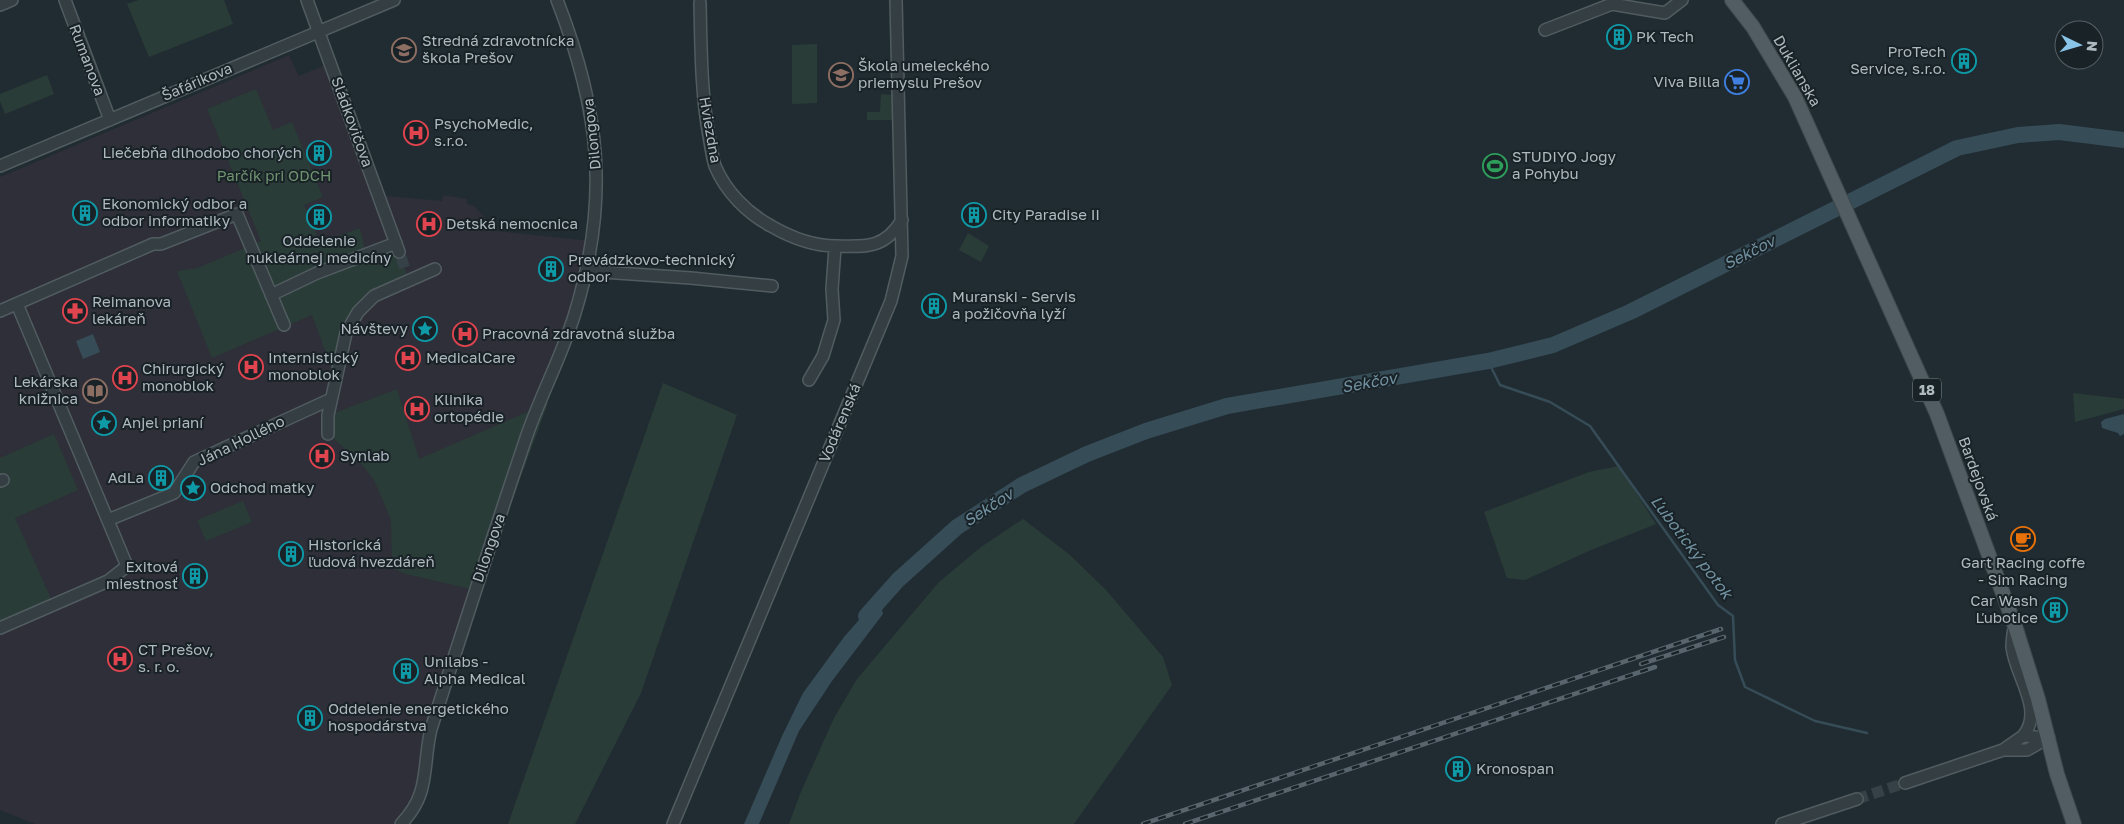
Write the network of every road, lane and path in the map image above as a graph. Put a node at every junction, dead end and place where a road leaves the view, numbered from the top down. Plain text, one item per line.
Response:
1 (12, 0) edge
2 (65, 0) edge
3 (308, 0) edge
4 (394, 0) edge
5 (557, 0) edge
6 (896, 0) edge
7 (1682, 0) edge
8 (1732, 0) edge
9 (700, 3) dead end
10 (0, 5) edge
11 (319, 30) junction
12 (1545, 30) dead end
13 (110, 120) junction
14 (0, 166) edge
15 (902, 220) junction
16 (1859, 238) joint
17 (835, 246) junction
18 (435, 269) dead end
19 (586, 272) junction
20 (772, 286) dead end
21 (271, 295) junction
22 (16, 304) junction
23 (0, 311) edge
24 (284, 325) dead end
25 (809, 380) dead end
26 (331, 399) junction
27 (328, 434) dead end
28 (108, 520) junction
29 (2014, 624) junction
30 (0, 628) edge
31 (2023, 736) junction
32 (2049, 738) junction
33 (2003, 750) junction
34 (1905, 783) tunnel mouth
35 (1857, 799) tunnel mouth
36 (401, 824) edge
37 (673, 824) edge
38 (1782, 824) edge
39 (2074, 824) edge

1 - 10 street
2 - 13 street, Rumanova
3 - 11 street, Sládkovičova
4 - 11 street, Šafárikova
5 - 19 street, Dilongova
6 - 15 street, Vodárenská
7 - 12 street
8 - 16 main road, Duklianska / 18
9 - 17 street, Hviezdna
11 - 13 street, Šafárikova
11 - 21 street, Sládkovičova
13 - 14 street, Šafárikova
15 - 17 street, Hviezdna
15 - 37 street, Vodárenská
16 - 29 main road, Bardejovská / 18
17 - 25 street
18 - 26 street
19 - 20 street
19 - 36 street, Dilongova
21 - 22 street
21 - 24 street
22 - 23 street
22 - 28 street
26 - 27 street
26 - 28 street, Jána Hollého
28 - 30 street
29 - 31 street
29 - 32 main road, Bardejovská / 18
31 - 32 street
31 - 33 street
32 - 33 street
32 - 39 main road, Bardejovská / 18
33 - 34 street
35 - 38 street

